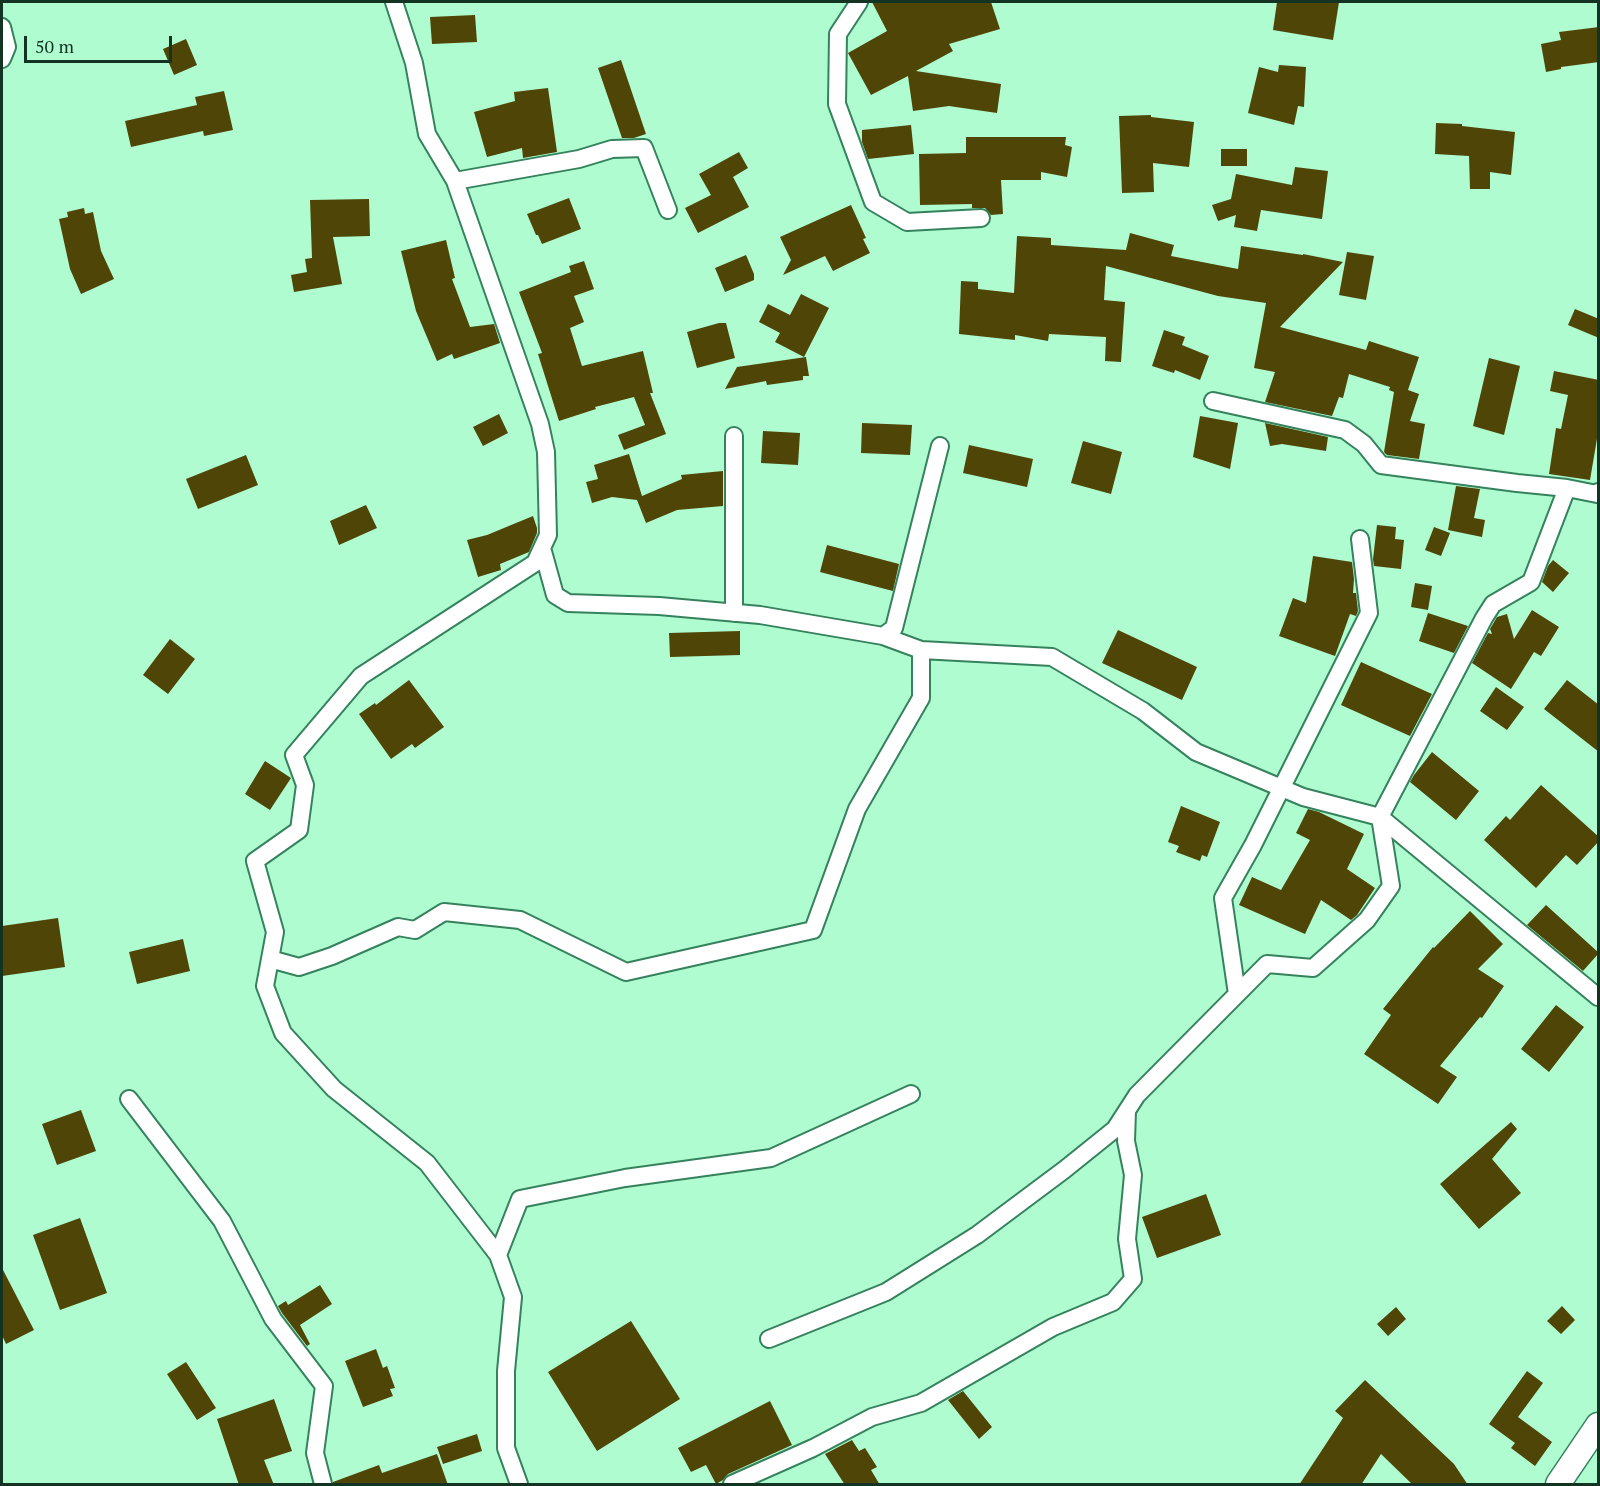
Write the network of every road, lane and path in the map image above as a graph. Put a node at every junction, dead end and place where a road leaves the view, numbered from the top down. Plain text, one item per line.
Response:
1 (394, 2) edge
2 (859, 2) edge
3 (2, 27) edge
4 (2, 59) edge
5 (455, 182) junction
6 (668, 210) dead end
7 (981, 218) dead end
8 (1213, 401) dead end
9 (734, 436) dead end
10 (940, 446) dead end
11 (1567, 488) junction
12 (1599, 492) edge
13 (1360, 539) dead end
14 (542, 548) junction
15 (734, 613) junction
16 (883, 636) junction
17 (921, 650) junction
18 (1281, 788) junction
19 (1380, 817) junction
20 (270, 959) junction
21 (1237, 993) junction
22 (1599, 997) edge
23 (911, 1094) dead end
24 (129, 1099) dead end
25 (1127, 1110) junction
26 (498, 1255) junction
27 (769, 1339) dead end
28 (1599, 1425) edge
29 (1563, 1483) edge
30 (323, 1485) edge
31 (519, 1485) edge
32 (732, 1485) edge

1 - 5 street
2 - 7 street
3 - 4 street
5 - 6 street
5 - 14 street
8 - 11 street
9 - 15 street
10 - 16 street
11 - 12 street
11 - 19 street
13 - 18 street
14 - 15 street
14 - 20 street
15 - 16 street
16 - 17 street
17 - 18 street
17 - 20 street
18 - 19 street
18 - 21 street
19 - 21 street
19 - 22 street
20 - 26 street
21 - 25 street
23 - 26 street
24 - 30 street
25 - 27 street
25 - 32 street
26 - 31 street
28 - 29 street

